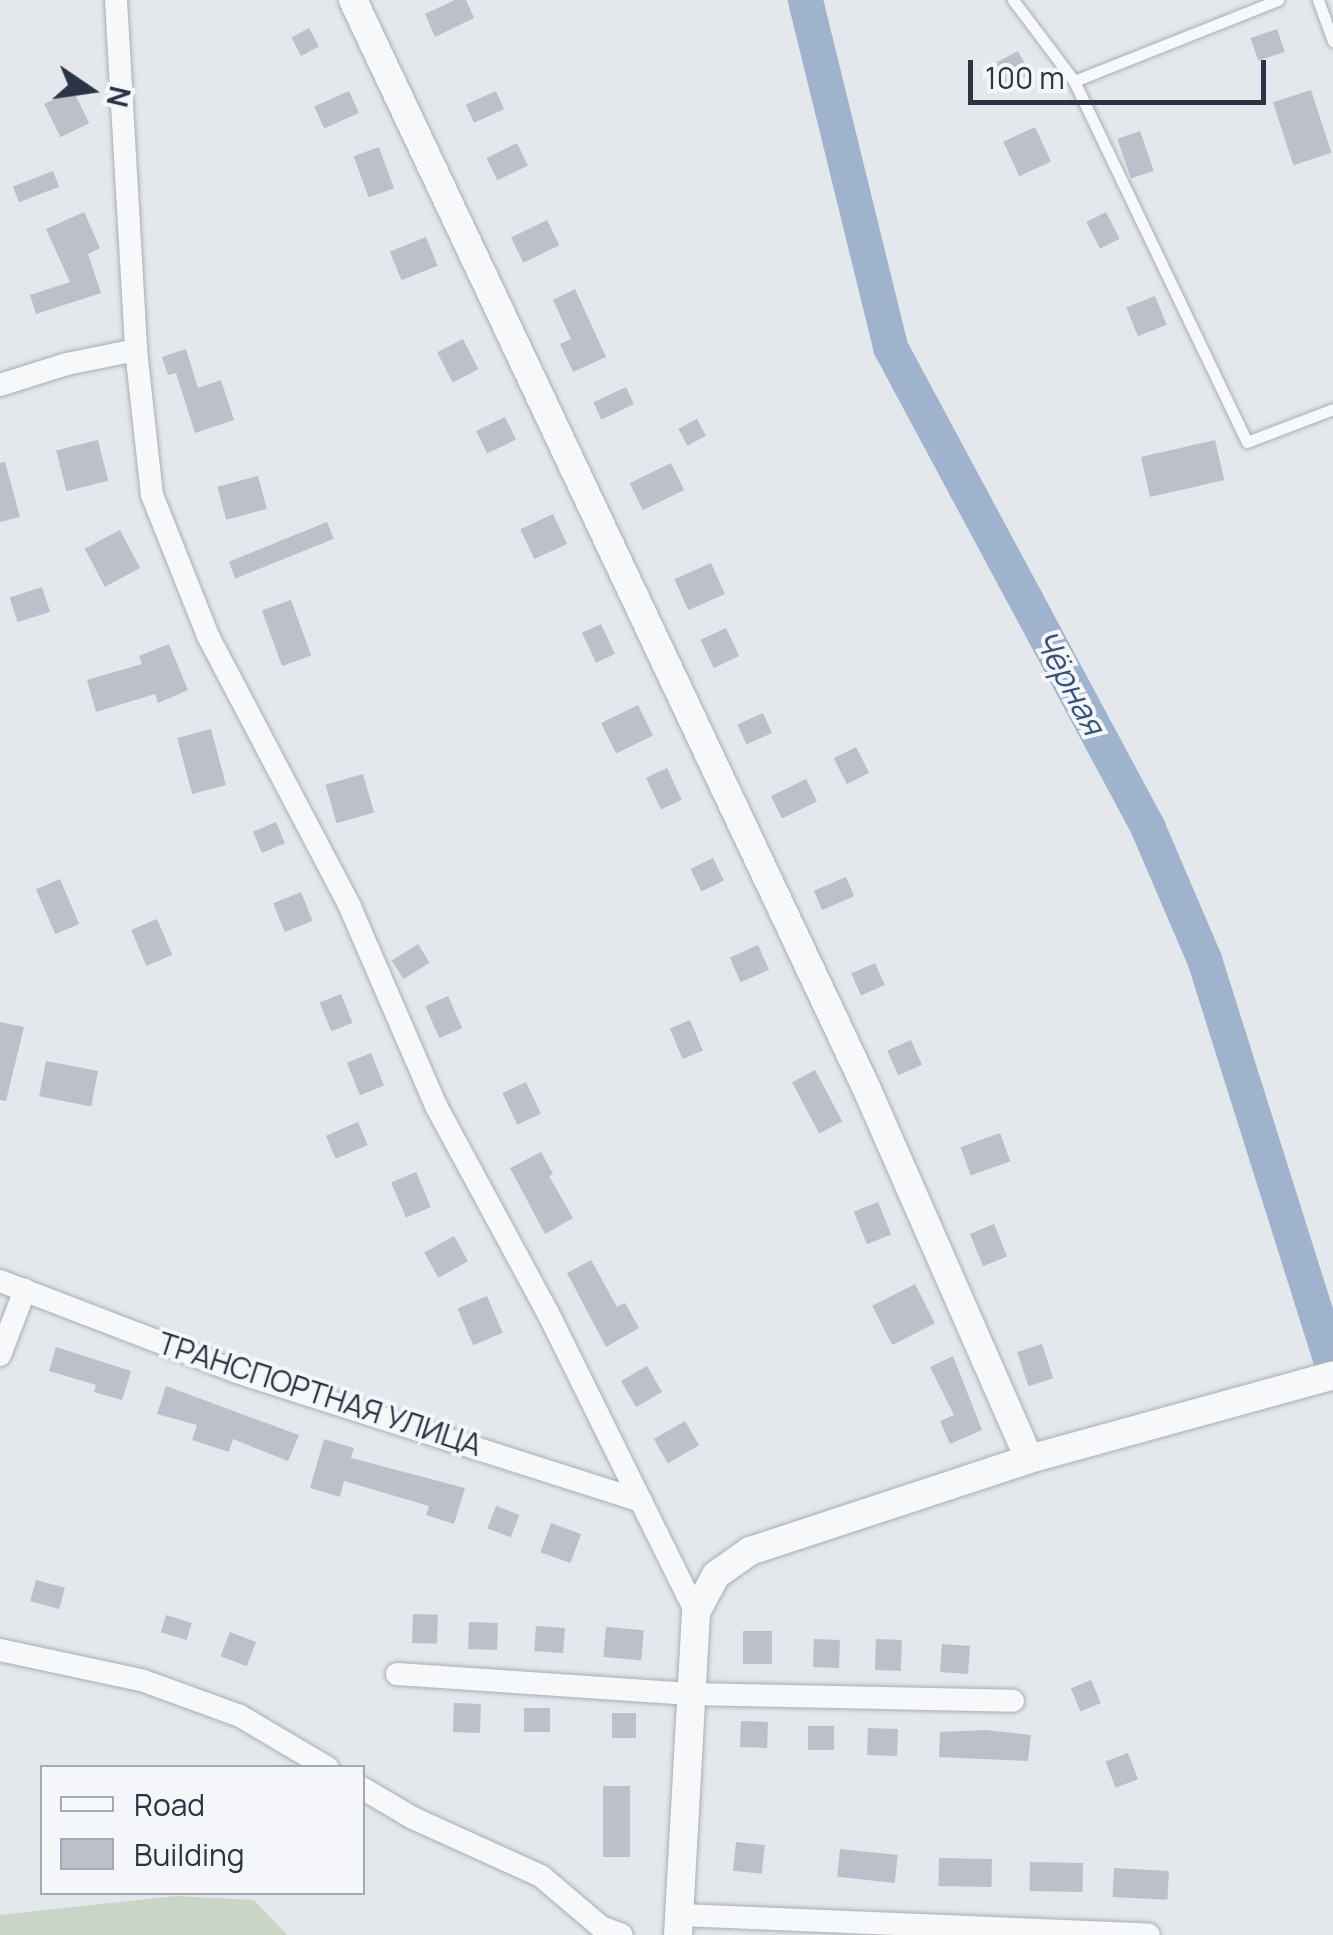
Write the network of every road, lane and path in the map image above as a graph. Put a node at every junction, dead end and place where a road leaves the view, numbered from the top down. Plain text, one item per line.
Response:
1 (116, 0) edge
2 (352, 0) edge
3 (1012, 0) edge
4 (1278, 0) edge
5 (1318, 0) edge
6 (1333, 42) edge
7 (1074, 81) junction
8 (136, 350) junction
9 (0, 385) edge
10 (1333, 409) edge
11 (0, 1280) edge
12 (25, 1290) junction
13 (0, 1355) edge
14 (1333, 1375) edge
15 (1030, 1460) junction
16 (642, 1501) junction
17 (696, 1612) junction
18 (0, 1650) edge
19 (397, 1674) dead end
20 (690, 1694) junction
21 (1013, 1701) dead end
22 (323, 1765) edge
23 (365, 1790) edge
24 (679, 1925) edge
25 (622, 1935) edge
26 (1150, 1935) edge

1 - 8 street
2 - 15 street
3 - 7 lane
4 - 7 lane
5 - 6 lane
7 - 10 lane
8 - 9 street
8 - 16 street
11 - 12 street, ТРАНСПОРТНАЯ УЛИЦА
12 - 13 street
12 - 16 street, ТРАНСПОРТНАЯ УЛИЦА
14 - 15 street
15 - 17 street
16 - 17 street
17 - 20 street
18 - 22 street
19 - 20 street
20 - 21 street
20 - 24 street
23 - 25 street
24 - 26 street

